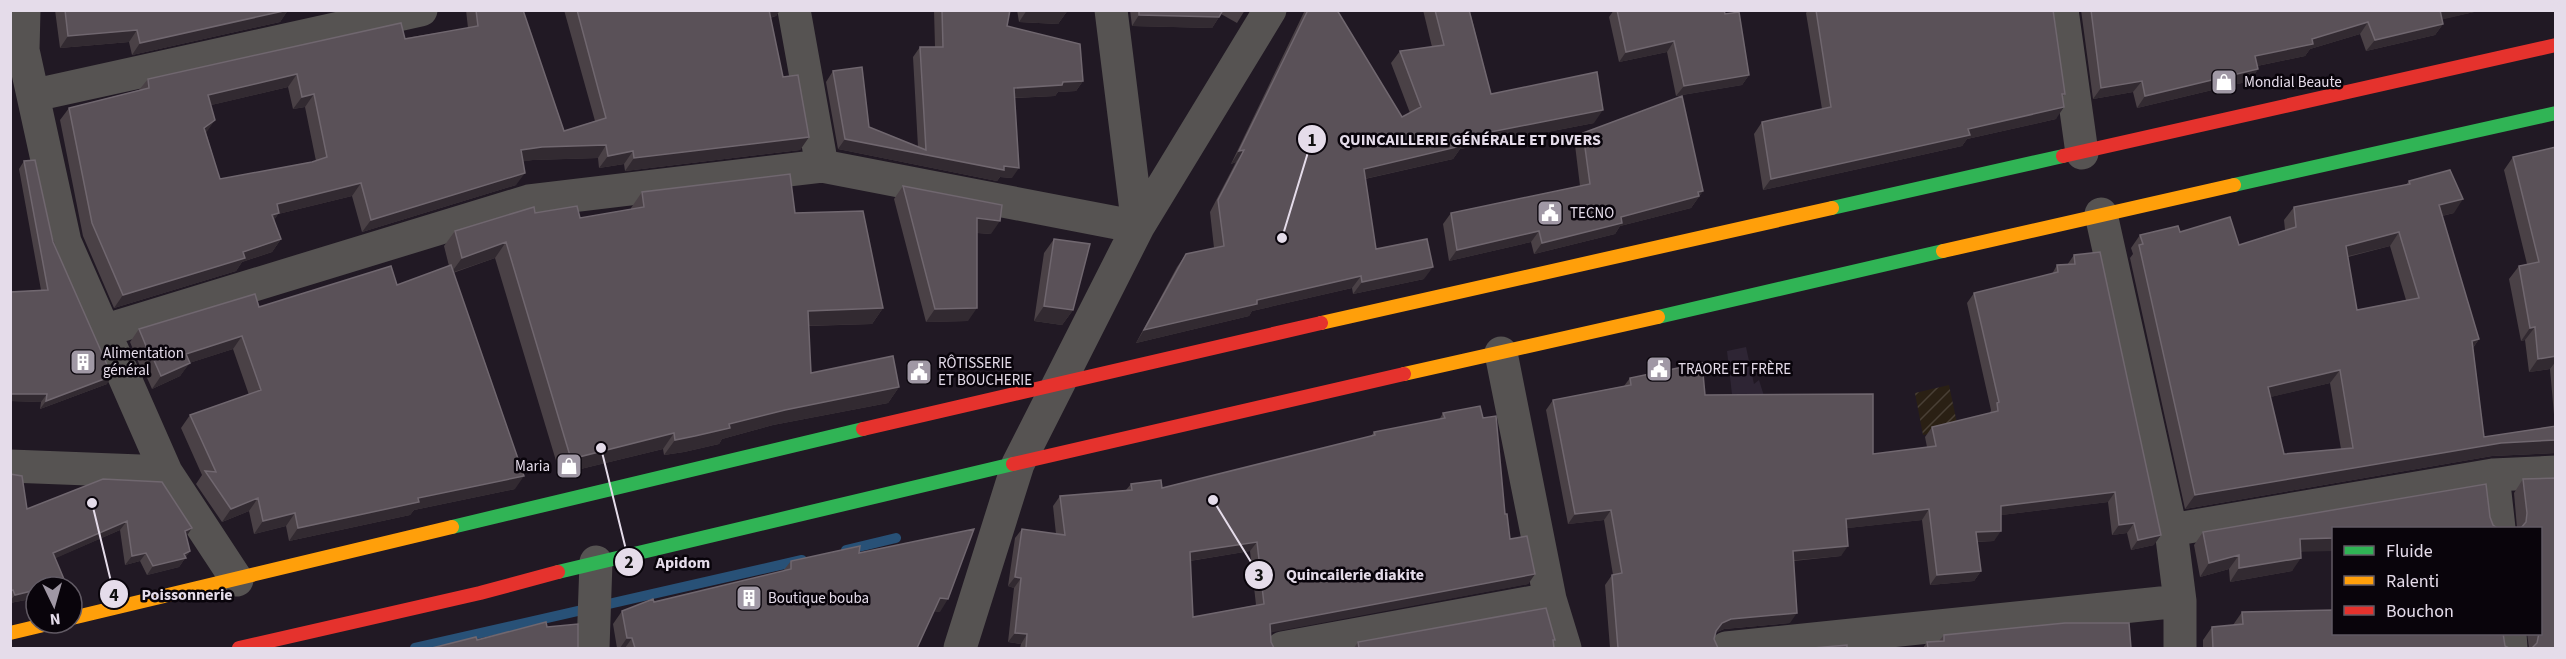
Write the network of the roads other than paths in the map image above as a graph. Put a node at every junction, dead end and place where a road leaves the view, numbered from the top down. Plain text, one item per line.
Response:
1 (24, 10) edge
2 (421, 10) edge
3 (794, 10) edge
4 (1111, 10) edge
5 (1270, 10) edge
6 (2062, 10) edge
7 (2556, 45) edge
8 (17, 51) edge
9 (35, 95) junction
10 (2556, 113) edge
11 (2082, 153) junction
12 (822, 166) junction
13 (2101, 214) junction
14 (1138, 227) junction
15 (103, 331) junction
16 (1502, 353) junction
17 (1058, 382) junction
18 (1018, 464) junction
19 (10, 466) edge
20 (166, 472) junction
21 (2556, 472) edge
22 (2493, 475) junction
23 (2499, 527) edge
24 (2170, 530) junction
25 (596, 562) junction
26 (237, 580) junction
27 (1550, 599) junction
28 (2180, 601) junction
29 (84, 615) edge
30 (299, 642) edge
31 (239, 648) edge
32 (593, 648) edge
33 (960, 648) edge
34 (1282, 648) edge
35 (1565, 648) edge
36 (1726, 648) edge
37 (2180, 648) edge

1 - 8 street
2 - 9 street
3 - 12 street
4 - 14 street
5 - 14 street
6 - 11 street
7 - 11 main road
8 - 9 street
9 - 15 street
10 - 13 main road
11 - 17 main road
12 - 14 street
12 - 15 street
13 - 16 main road
13 - 24 street
14 - 17 street
15 - 20 street
16 - 18 main road
16 - 27 street
17 - 18 street
17 - 26 main road
18 - 25 main road
18 - 33 street
19 - 20 street
20 - 26 street
21 - 22 street
22 - 23 street
22 - 24 street
24 - 28 street
25 - 30 main road
25 - 32 street
26 - 29 main road
27 - 34 street
27 - 35 street
28 - 36 street
28 - 37 street
30 - 31 main road

